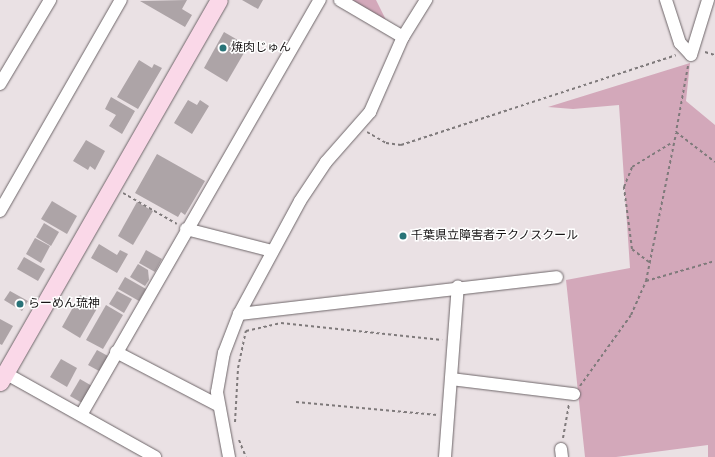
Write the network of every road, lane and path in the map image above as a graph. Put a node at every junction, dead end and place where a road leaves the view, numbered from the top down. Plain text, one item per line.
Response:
1 (50, 0) edge
2 (121, 0) edge
3 (219, 0) edge
4 (320, 0) edge
5 (340, 0) edge
6 (426, 0) edge
7 (666, 0) edge
8 (708, 0) edge
9 (404, 37) junction
10 (691, 55) junction
11 (4, 65) edge
12 (0, 84) edge
13 (359, 128) junction
14 (676, 132) junction
15 (674, 141) junction
16 (715, 162) edge
17 (112, 186) junction
18 (4, 194) edge
19 (0, 211) edge
20 (186, 229) junction
21 (272, 251) junction
22 (715, 261) edge
23 (650, 262) junction
24 (557, 277) dead end
25 (646, 281) junction
26 (458, 286) junction
27 (239, 314) junction
28 (454, 341) junction
29 (116, 352) junction
30 (2, 375) edge
31 (451, 379) junction
32 (574, 394) junction
33 (296, 402) dead end
34 (218, 405) junction
35 (81, 415) junction
36 (448, 416) junction
37 (235, 431) dead end
38 (238, 437) dead end
39 (562, 453) edge
40 (155, 457) edge
41 (229, 457) edge
42 (246, 457) edge
43 (444, 457) edge

1 - 11 street
2 - 18 street
3 - 17 street
4 - 20 street
5 - 9 street
6 - 9 street
7 - 10 street
8 - 10 street
9 - 13 street
10 - 13 path
10 - 14 path
11 - 12 street
13 - 21 street
14 - 15 path
14 - 16 path
15 - 23 path
15 - 23 path
17 - 20 path
17 - 30 street
18 - 19 street
20 - 21 street
20 - 29 street
21 - 27 street
22 - 25 path
23 - 25 path
24 - 26 street
25 - 32 path
26 - 27 street
26 - 28 street
27 - 34 street
28 - 31 street
28 - 37 path
29 - 34 street
29 - 35 street
30 - 35 street
31 - 32 street
31 - 36 street
32 - 39 path
33 - 36 path
34 - 41 street
35 - 40 street
36 - 43 street
38 - 42 path

